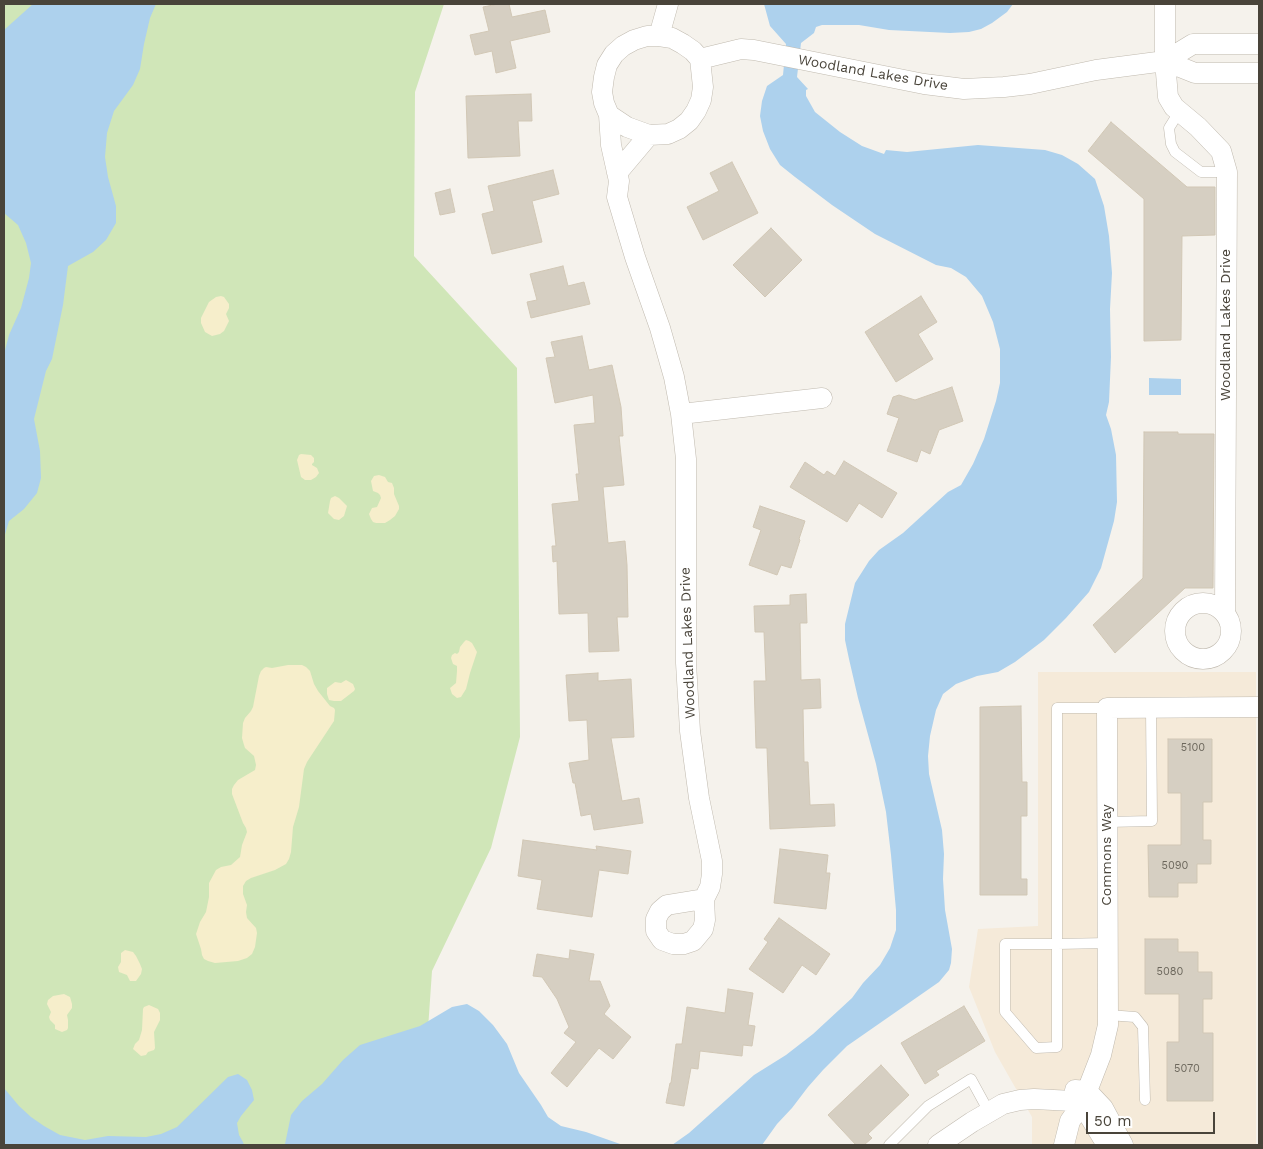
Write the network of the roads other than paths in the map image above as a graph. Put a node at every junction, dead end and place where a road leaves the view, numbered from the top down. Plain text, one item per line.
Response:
1 (668, 4) edge
2 (1164, 4) edge
3 (659, 36) junction
4 (1259, 44) edge
5 (700, 59) junction
6 (1165, 61) junction
7 (1259, 72) edge
8 (1179, 112) junction
9 (609, 115) junction
10 (648, 136) junction
11 (1226, 169) junction
12 (617, 173) junction
13 (822, 398) dead end
14 (681, 414) junction
15 (1225, 612) dead end
16 (1107, 708) junction
17 (1151, 708) junction
18 (1259, 708) edge
19 (1108, 822) junction
20 (704, 899) dead end
21 (1107, 943) junction
22 (1056, 944) junction
23 (1108, 1015) junction
24 (1085, 1098) junction
25 (1145, 1100) dead end
26 (996, 1108) junction
27 (1108, 1140) edge
28 (889, 1145) edge
29 (938, 1145) edge
30 (1064, 1145) edge

1 - 3 street
2 - 6 street, Woodland Lakes Drive
3 - 5 street, Woodland Lakes Drive
3 - 9 street, Woodland Lakes Drive
4 - 6 street, Woodland Lakes Drive
5 - 6 street, Woodland Lakes Drive
5 - 10 street
6 - 7 street, Woodland Lakes Drive
6 - 8 street, Woodland Lakes Drive
8 - 11 street, Woodland Lakes Drive
8 - 11 lane
9 - 10 street
9 - 12 street, Woodland Lakes Drive
10 - 12 street
11 - 15 street, Woodland Lakes Drive
12 - 14 street, Woodland Lakes Drive
13 - 14 street
14 - 20 street, Woodland Lakes Drive
16 - 17 street
16 - 19 street, Commons Way
16 - 22 lane
17 - 18 street
17 - 19 lane
19 - 21 street, Commons Way
21 - 22 lane
21 - 23 street, Commons Way
22 - 22 lane
23 - 24 street, Commons Way
23 - 25 lane
24 - 26 street
24 - 27 street
24 - 30 street, Commons Way
26 - 28 lane
26 - 29 street

